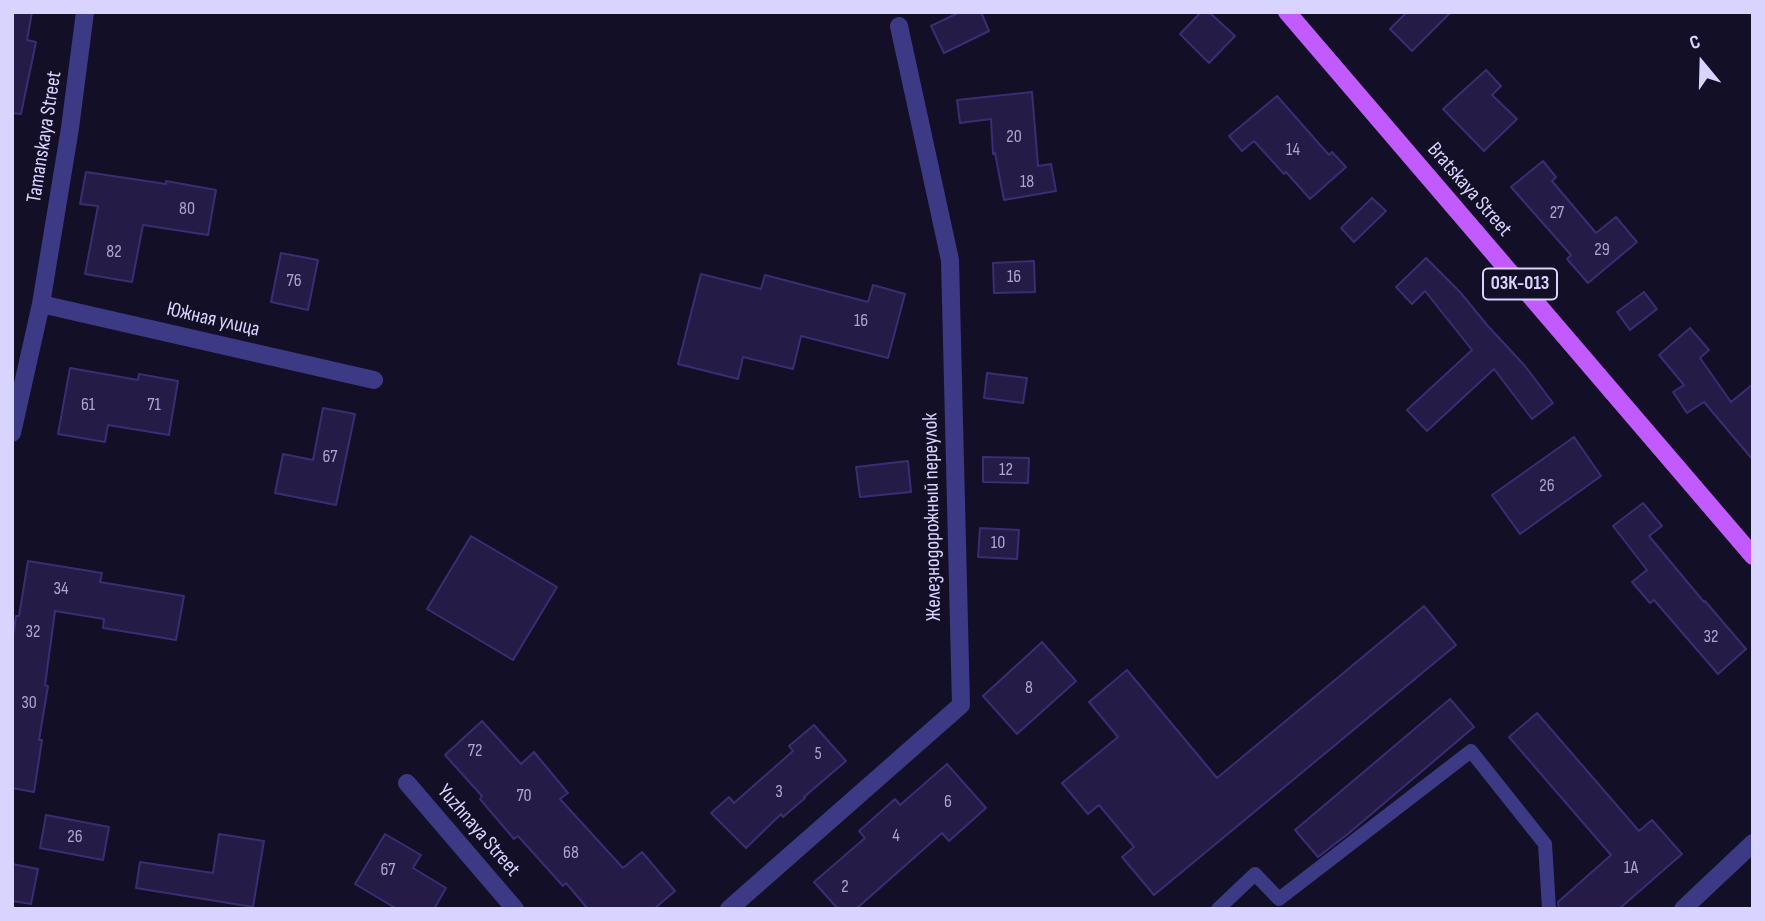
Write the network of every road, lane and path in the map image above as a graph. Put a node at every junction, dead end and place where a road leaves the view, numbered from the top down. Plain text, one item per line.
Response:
1 (85, 12) edge
2 (1287, 12) edge
3 (899, 26) dead end
4 (41, 304) junction
5 (374, 380) dead end
6 (12, 433) edge
7 (1753, 556) edge
8 (407, 783) dead end
9 (1753, 843) edge
10 (515, 909) edge
11 (729, 909) edge
12 (1218, 909) edge
13 (1549, 909) edge
14 (1683, 909) edge

1 - 4 street, Tamanskaya Street
2 - 7 main road, Bratskaya Street / 03К-013
3 - 11 street, Железнодорожный переулок
4 - 5 street, Южная улица
4 - 6 street, Tamanskaya Street
8 - 10 street, Yuzhnaya Street
9 - 14 street
12 - 13 lane

